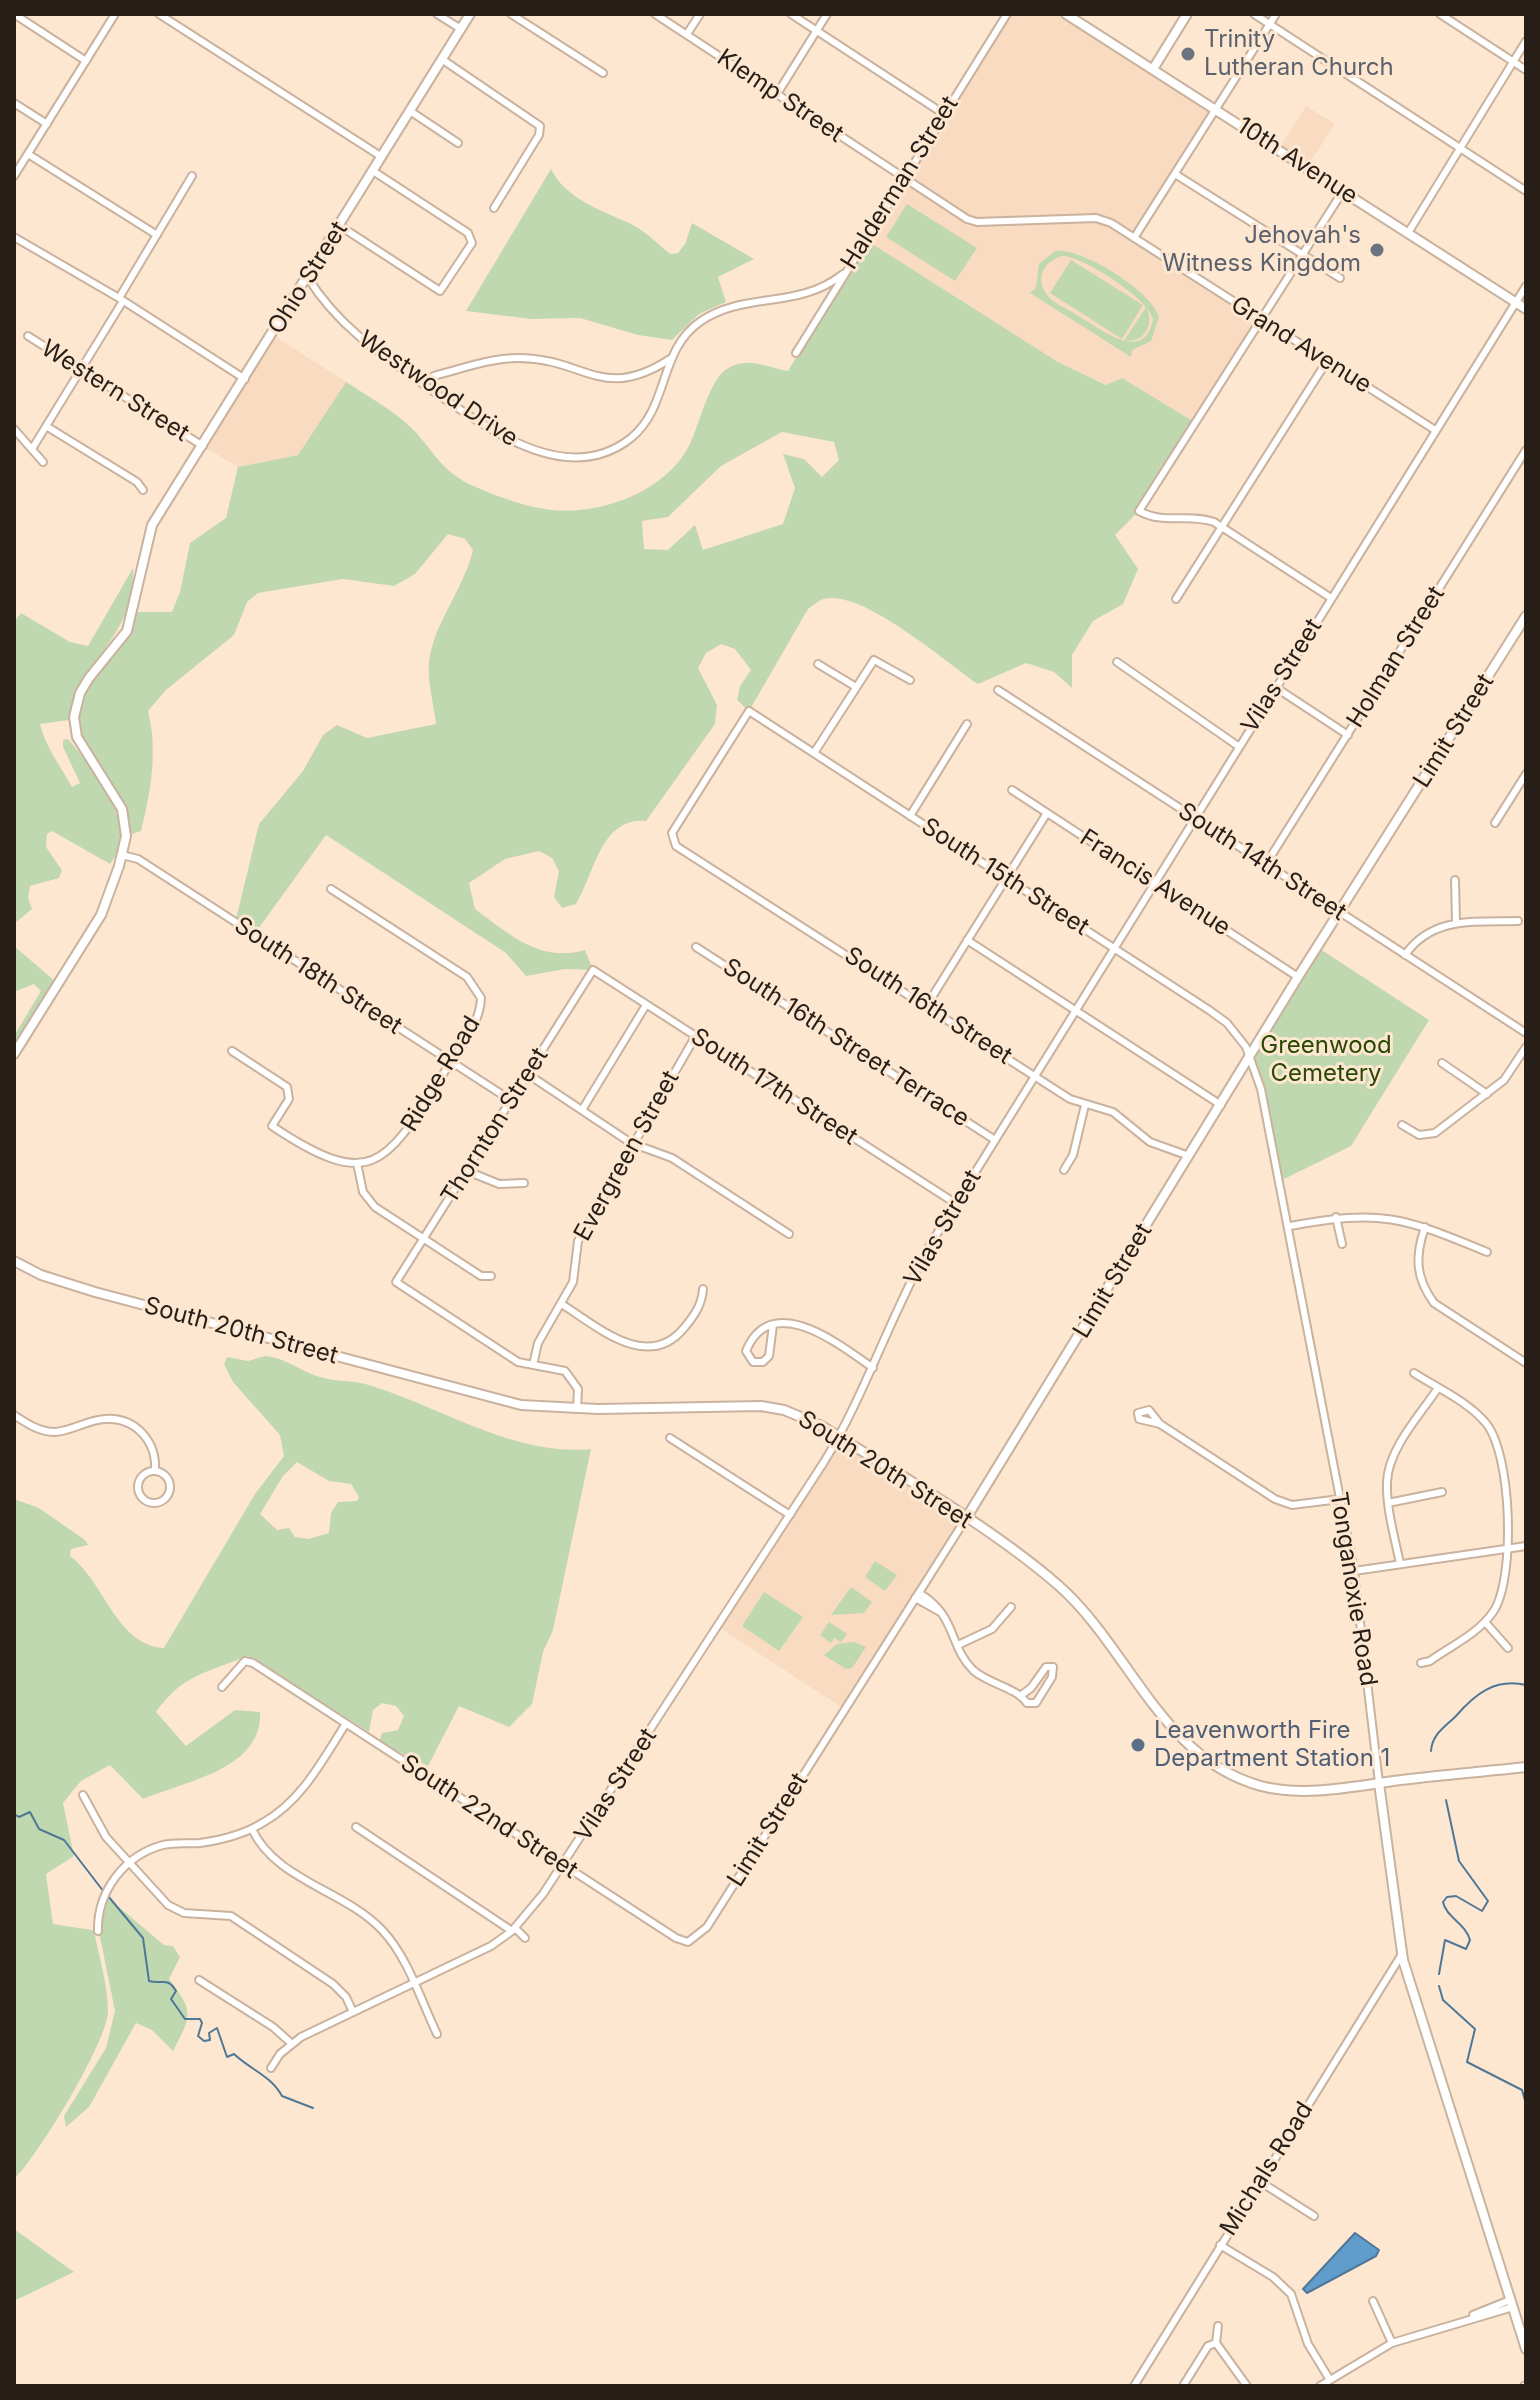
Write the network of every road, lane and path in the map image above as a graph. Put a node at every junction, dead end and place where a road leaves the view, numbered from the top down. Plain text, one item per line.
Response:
1 (14, 14) edge
2 (115, 14) edge
3 (159, 14) edge
4 (437, 14) edge
5 (470, 14) edge
6 (511, 14) edge
7 (655, 14) edge
8 (700, 14) edge
9 (791, 14) edge
10 (827, 14) edge
11 (1007, 14) edge
12 (1066, 14) edge
13 (1187, 14) edge
14 (1254, 14) edge
15 (1276, 14) edge
16 (1440, 14) edge
17 (1270, 24) junction
18 (461, 29) junction
19 (817, 31) junction
20 (687, 34) junction
21 (1526, 41) edge
22 (443, 60) junction
23 (86, 61) junction
24 (1513, 62) junction
25 (1153, 69) junction
26 (1526, 70) edge
27 (603, 73) dead end
28 (777, 94) junction
29 (14, 103) edge
30 (1217, 109) junction
31 (410, 111) junction
32 (944, 114) junction
33 (47, 124) junction
34 (458, 143) dead end
35 (1460, 148) junction
36 (28, 154) junction
37 (382, 157) junction
38 (373, 171) junction
39 (1175, 174) junction
40 (14, 176) edge
41 (192, 176) dead end
42 (903, 178) junction
43 (1343, 191) junction
44 (1526, 191) edge
45 (494, 208) dead end
46 (340, 226) junction
47 (1408, 233) junction
48 (157, 235) junction
49 (14, 237) edge
50 (1134, 238) junction
51 (1302, 253) junction
52 (843, 274) junction
53 (308, 278) junction
54 (1340, 278) dead end
55 (1526, 286) edge
56 (814, 293) junction
57 (121, 300) junction
58 (1516, 303) junction
59 (823, 308) junction
60 (1526, 309) edge
61 (1261, 320) junction
62 (28, 336) dead end
63 (796, 353) dead end
64 (670, 359) junction
65 (1327, 361) junction
66 (81, 370) junction
67 (648, 373) junction
68 (245, 379) junction
69 (422, 383) junction
70 (664, 383) junction
71 (46, 426) junction
72 (14, 429) edge
73 (1435, 430) junction
74 (203, 446) junction
75 (32, 449) junction
76 (1526, 450) edge
77 (43, 462) dead end
78 (143, 490) dead end
79 (1222, 527) junction
80 (1331, 598) junction
81 (1176, 599) dead end
82 (1526, 616) edge
83 (1117, 662) dead end
84 (818, 664) dead end
85 (910, 680) dead end
86 (856, 687) junction
87 (1275, 687) junction
88 (998, 690) dead end
89 (967, 724) dead end
90 (1348, 735) junction
91 (1238, 746) junction
92 (814, 753) junction
93 (1526, 774) edge
94 (1012, 790) dead end
95 (1047, 813) junction
96 (910, 816) junction
97 (1194, 817) junction
98 (1495, 823) dead end
99 (673, 842) joint
100 (122, 855) junction
101 (1266, 864) junction
102 (1006, 878) junction
103 (1455, 880) dead end
104 (1154, 883) junction
105 (331, 889) dead end
106 (1341, 913) junction
107 (1518, 921) dead end
108 (1456, 923) junction
109 (967, 940) junction
110 (696, 947) dead end
111 (1114, 948) junction
112 (1405, 955) junction
113 (593, 970) joint
114 (1298, 977) junction
115 (646, 1005) junction
116 (927, 1005) junction
117 (1075, 1011) junction
118 (1526, 1033) edge
119 (695, 1037) junction
120 (1526, 1047) edge
121 (232, 1051) dead end
122 (14, 1054) edge
123 (1251, 1055) junction
124 (451, 1062) junction
125 (1442, 1063) dead end
126 (529, 1075) junction
127 (1035, 1075) junction
128 (1487, 1094) junction
129 (512, 1101) junction
130 (1085, 1105) junction
131 (1221, 1105) junction
132 (582, 1110) junction
133 (1402, 1125) dead end
134 (995, 1140) junction
135 (631, 1143) junction
136 (1189, 1156) junction
137 (357, 1163) junction
138 (1064, 1170) dead end
139 (467, 1171) junction
140 (524, 1183) dead end
141 (955, 1203) junction
142 (1336, 1217) junction
143 (1290, 1226) junction
144 (1425, 1227) junction
145 (789, 1234) dead end
146 (423, 1239) junction
147 (1342, 1244) dead end
148 (1487, 1252) dead end
149 (14, 1261) edge
150 (491, 1276) dead end
151 (703, 1289) dead end
152 (563, 1305) junction
153 (773, 1325) junction
154 (1526, 1363) edge
155 (533, 1365) junction
156 (873, 1368) junction
157 (1414, 1373) dead end
158 (1438, 1388) junction
159 (577, 1409) junction
160 (14, 1415) edge
161 (1160, 1424) dead end
162 (839, 1437) junction
163 (670, 1438) dead end
164 (155, 1471) junction
165 (1442, 1492) dead end
166 (1340, 1499) junction
167 (1388, 1503) junction
168 (790, 1515) junction
169 (965, 1520) junction
170 (1526, 1546) edge
171 (1506, 1549) junction
172 (1400, 1564) junction
173 (1354, 1571) junction
174 (917, 1596) junction
175 (1011, 1607) dead end
176 (1485, 1622) junction
177 (958, 1645) junction
178 (1508, 1648) dead end
179 (1421, 1663) dead end
180 (222, 1687) dead end
181 (1020, 1696) junction
182 (345, 1725) junction
183 (1526, 1767) edge
184 (1379, 1783) junction
185 (83, 1795) dead end
186 (356, 1827) dead end
187 (252, 1829) junction
188 (129, 1863) junction
189 (564, 1864) junction
190 (514, 1930) junction
191 (98, 1931) dead end
192 (525, 1938) dead end
193 (692, 1941) joint
194 (1402, 1954) junction
195 (199, 1980) dead end
196 (412, 1983) junction
197 (353, 2012) junction
198 (437, 2034) dead end
199 (291, 2043) junction
200 (271, 2068) dead end
201 (1259, 2181) junction
202 (1314, 2216) dead end
203 (1220, 2245) junction
204 (1373, 2301) dead end
205 (1512, 2304) junction
206 (1218, 2326) dead end
207 (1216, 2343) junction
208 (1392, 2343) junction
209 (1526, 2349) edge
210 (1330, 2380) junction
211 (1134, 2386) edge
212 (1183, 2386) edge
213 (1247, 2386) edge
214 (1320, 2386) edge

1 - 23 street
2 - 23 street
3 - 37 street
4 - 18 street
5 - 18 street, Ohio Street
6 - 27 street
7 - 20 street, Klemp Street
8 - 20 street
9 - 19 street
10 - 19 street
11 - 32 street, Halderman Street
12 - 25 street, 10th Avenue
13 - 25 street
14 - 17 street
15 - 17 street
16 - 24 street
17 - 30 street
17 - 35 street
18 - 22 street, Ohio Street
19 - 28 street
19 - 32 street
20 - 28 street, Klemp Street
21 - 24 street
22 - 31 street, Ohio Street
22 - 45 street
23 - 33 street
24 - 26 street
24 - 35 street
25 - 30 street, 10th Avenue
28 - 42 street, Klemp Street
29 - 33 street
30 - 39 street
30 - 43 street, 10th Avenue
31 - 34 street
31 - 37 street, Ohio Street
32 - 42 street, Halderman Street
33 - 36 street
35 - 44 street
35 - 47 street
36 - 40 street
36 - 48 street
37 - 38 street, Ohio Street
38 - 46 street, Ohio Street
38 - 46 street
39 - 50 street
39 - 51 street
41 - 48 street
42 - 50 street, Grand Avenue
42 - 52 street, Halderman Street
43 - 47 street, 10th Avenue
43 - 51 street
46 - 53 street, Ohio Street
47 - 58 street, 10th Avenue
48 - 57 street
49 - 57 street
50 - 61 street, Grand Avenue
51 - 54 street
51 - 61 street
52 - 56 street, Westwood Drive
52 - 59 street, Halderman Street
53 - 68 street, Ohio Street
53 - 69 street, Westwood Drive
55 - 58 street, Vilas Street
56 - 59 street
56 - 64 street, Westwood Drive
57 - 66 street
57 - 68 street
58 - 60 street, 10th Avenue
58 - 73 street, Vilas Street
59 - 63 street, Halderman Street
61 - 65 street, Grand Avenue
61 - 79 street
62 - 66 street, Western Street
64 - 67 street
64 - 70 street, Westwood Drive
65 - 73 street, Grand Avenue
65 - 79 street
66 - 71 street
66 - 74 street, Western Street
67 - 69 street
67 - 70 street
68 - 74 street, Ohio Street
69 - 70 street, Westwood Drive
71 - 75 street
71 - 78 street
72 - 75 street
73 - 80 street, Vilas Street
74 - 100 street, Ohio Street
75 - 77 street
76 - 90 street, Holman Street
79 - 80 street
79 - 81 street
80 - 87 street, Vilas Street
82 - 106 street, Limit Street
83 - 91 street
84 - 86 street
85 - 86 street
86 - 92 street
87 - 90 street
87 - 91 street, Vilas Street
88 - 97 street, South 14th Street
89 - 96 street
90 - 101 street, Holman Street
91 - 97 street, Vilas Street
92 - 96 street, South 15th Street
92 - 99 street, South 15th Street
93 - 98 street
94 - 95 street, Francis Avenue
95 - 102 street
95 - 104 street, Francis Avenue
96 - 102 street, South 15th Street
97 - 101 street, South 14th Street
97 - 104 street, Vilas Street
99 - 116 street, South 16th Street
100 - 122 street, Ohio Street
100 - 124 street, South 18th Street
101 - 106 street, South 14th Street
102 - 109 street
102 - 111 street, South 15th Street
103 - 108 street
104 - 111 street, Vilas Street
104 - 114 street, Francis Avenue
105 - 124 street, Ridge Road
106 - 112 street, South 14th Street
106 - 114 street, Limit Street
107 - 108 street
108 - 112 street
109 - 116 street
109 - 117 street
110 - 134 street, South 16th Street Terrace
111 - 117 street, Vilas Street
111 - 123 street, South 15th Street
112 - 118 street, South 14th Street
113 - 115 street, South 17th Street
113 - 126 street, Thornton Street
114 - 123 street, Limit Street
115 - 119 street, South 17th Street
115 - 132 street
116 - 127 street, South 16th Street
117 - 127 street, Vilas Street
117 - 131 street
119 - 135 street, Evergreen Street
119 - 141 street, South 17th Street
120 - 128 street
121 - 137 street
123 - 131 street, Limit Street
123 - 143 street, Tonganoxie Road
124 - 129 street, South 18th Street
124 - 137 street, Ridge Road
125 - 128 street
126 - 129 street, Thornton Street
126 - 132 street
127 - 130 street, South 16th Street
127 - 134 street, Vilas Street
128 - 133 street
129 - 139 street, Thornton Street
130 - 136 street, South 16th Street
130 - 138 street
131 - 136 street, Limit Street
132 - 135 street
134 - 141 street, Vilas Street
135 - 145 street
135 - 152 street, Evergreen Street
136 - 169 street, Limit Street
137 - 146 street
139 - 140 street
139 - 146 street, Thornton Street
141 - 156 street, Vilas Street
142 - 143 street
142 - 144 street
142 - 147 street
143 - 166 street, Tonganoxie Road
144 - 148 street
144 - 154 street
146 - 150 street
146 - 155 street, Thornton Street
149 - 159 street, South 20th Street
151 - 152 street
152 - 155 street, Evergreen Street
153 - 153 street
153 - 156 street
155 - 159 street
156 - 162 street, Vilas Street
157 - 158 street
158 - 167 street
158 - 171 street
159 - 162 street, South 20th Street
160 - 164 street
161 - 166 street
162 - 168 street, Vilas Street
162 - 169 street, South 20th Street
163 - 168 street
164 - 164 street
165 - 167 street
166 - 173 street, Tonganoxie Road
167 - 172 street
168 - 189 street, Vilas Street
169 - 174 street, Limit Street
169 - 184 street, South 20th Street
170 - 171 street
171 - 172 street
171 - 176 street
172 - 173 street
173 - 184 street, Tonganoxie Road
174 - 177 street
174 - 193 street, Limit Street
175 - 177 street
176 - 178 street
176 - 179 street
177 - 181 street
180 - 182 street, South 22nd Street
181 - 181 street
182 - 187 street
182 - 189 street, South 22nd Street
183 - 184 street, South 20th Street
184 - 194 street, Tonganoxie Road
185 - 188 street
186 - 190 street
187 - 188 street
187 - 196 street
188 - 191 street
188 - 197 street
189 - 190 street, Vilas Street
189 - 193 street, South 22nd Street
190 - 192 street
190 - 196 street, Vilas Street
194 - 201 street, Michals Road
194 - 205 street, Tonganoxie Road
195 - 199 street
196 - 197 street, Vilas Street
196 - 198 street
197 - 199 street, Vilas Street
199 - 200 street, Vilas Street
201 - 202 street
201 - 203 street, Michals Road
203 - 210 street
203 - 211 street, Michals Road
204 - 208 street
205 - 208 street
205 - 209 street, Tonganoxie Road
206 - 207 street
207 - 212 street
207 - 213 street
208 - 210 street
210 - 214 street

